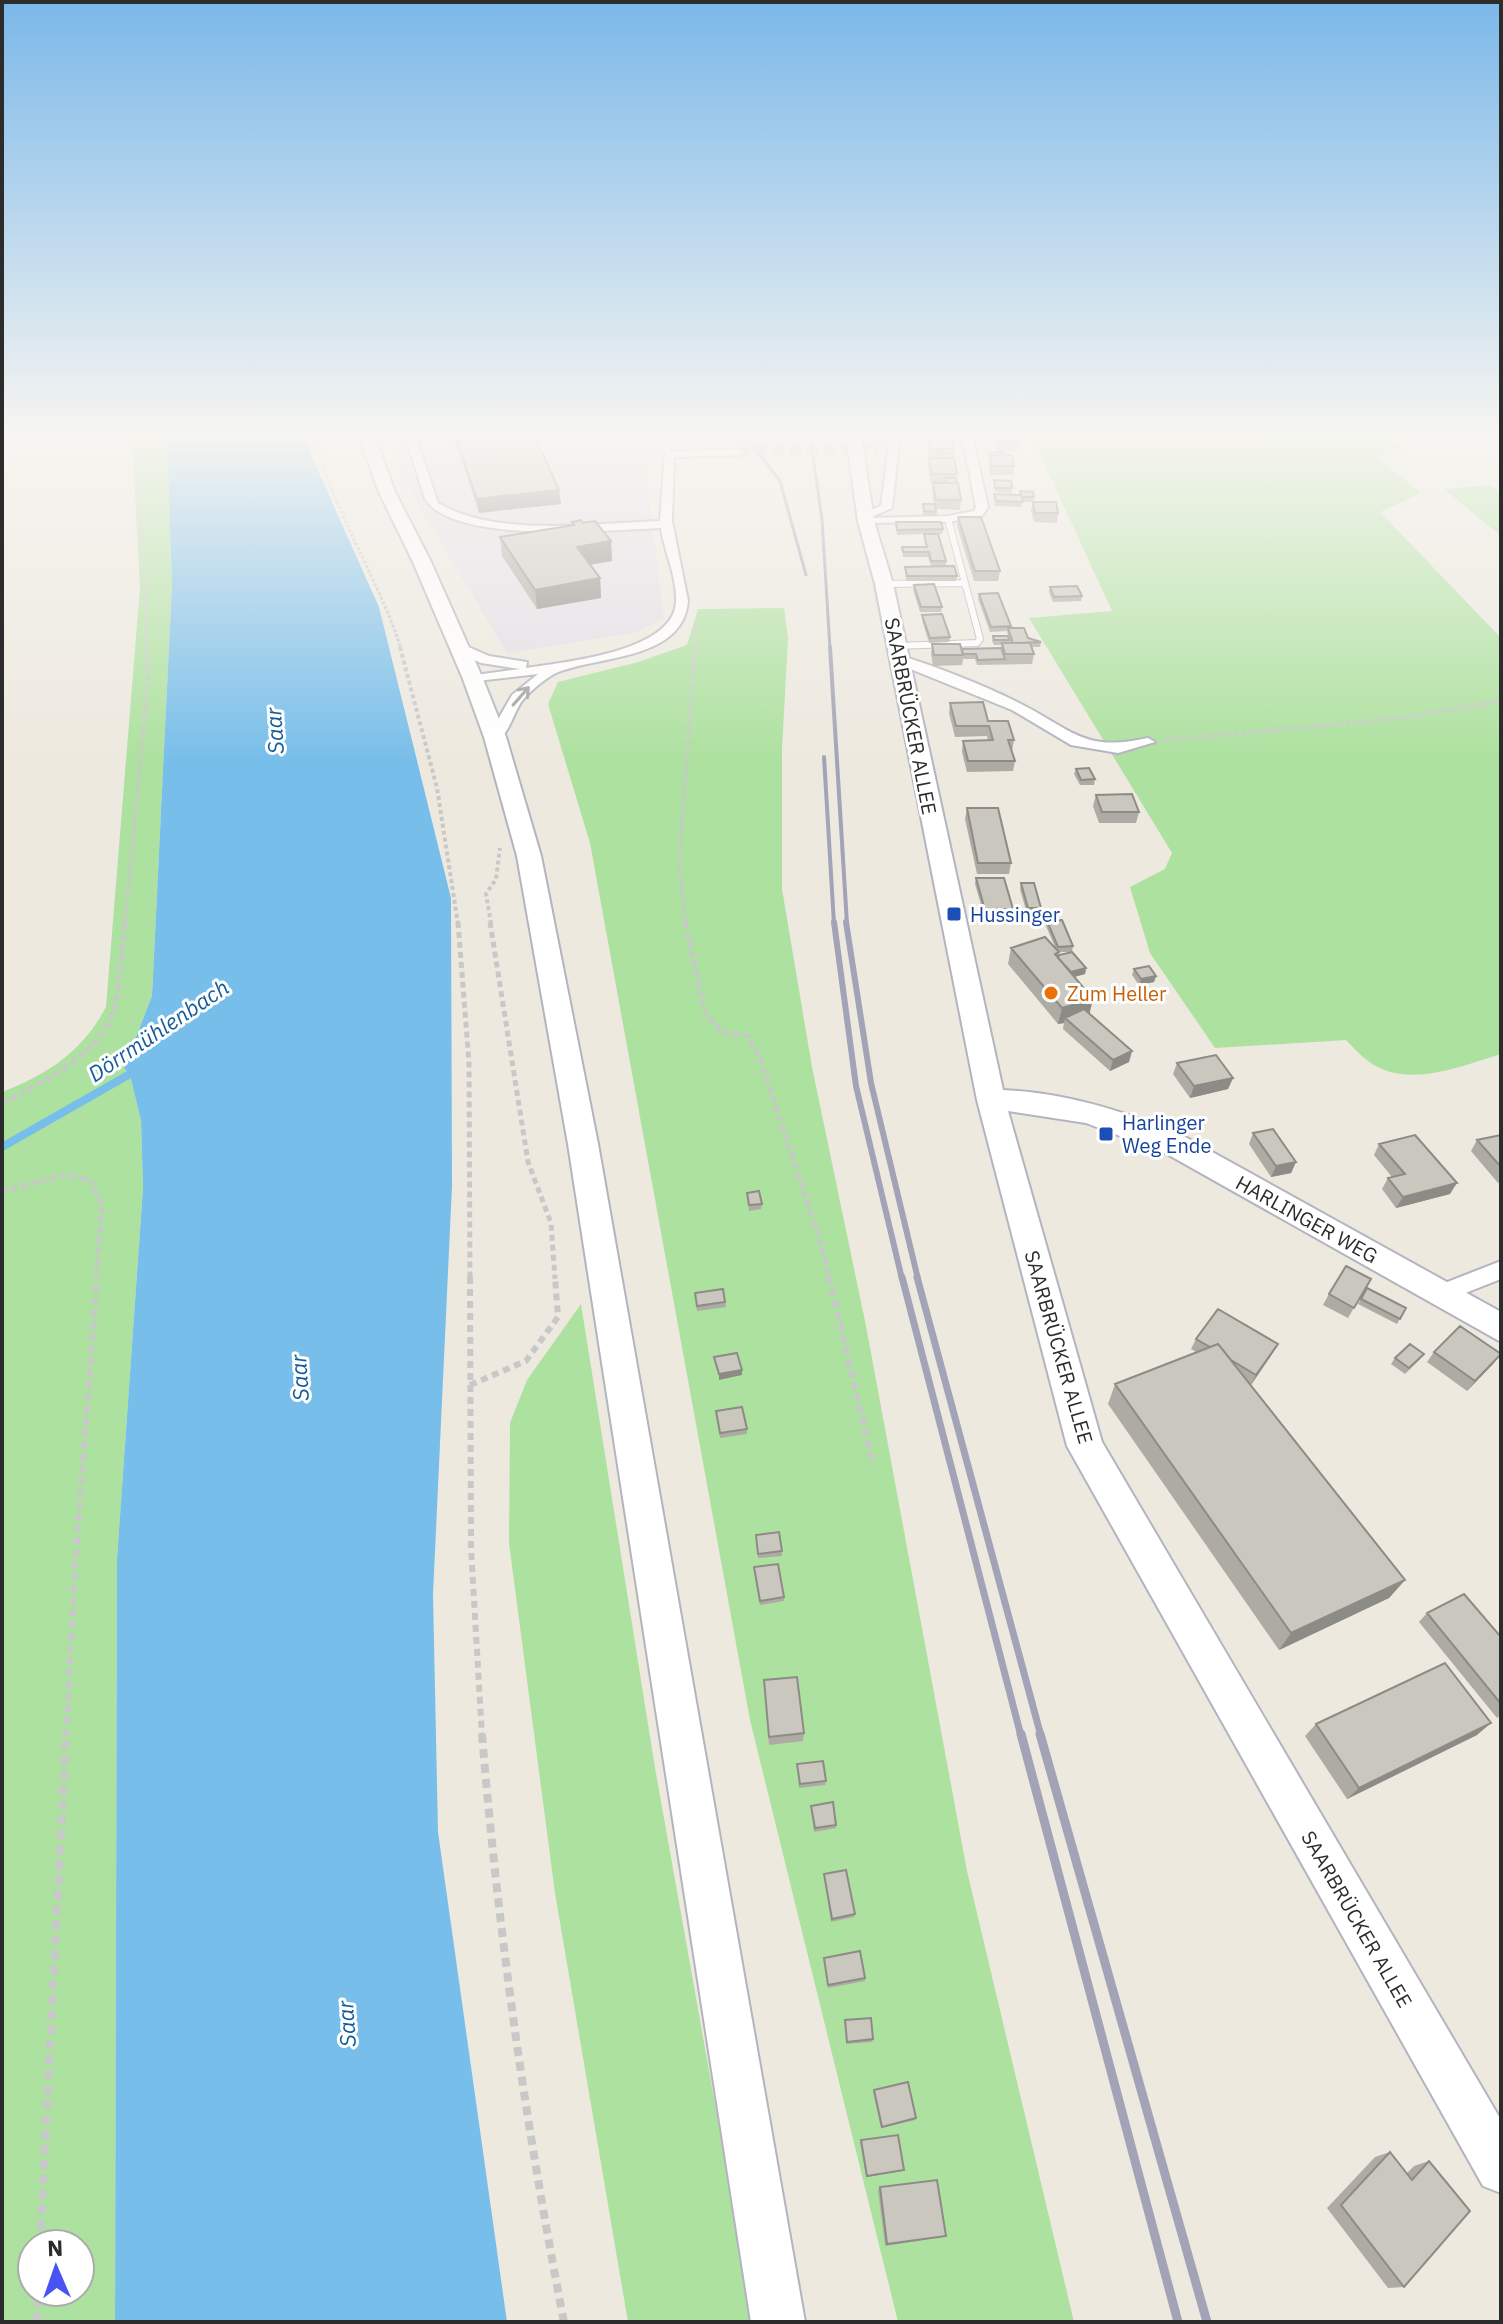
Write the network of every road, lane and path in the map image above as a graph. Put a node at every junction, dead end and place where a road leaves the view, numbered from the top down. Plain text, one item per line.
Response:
1 (144, 543) edge
2 (356, 543) edge
3 (413, 543) edge
4 (670, 543) edge
5 (873, 543) edge
6 (954, 543) edge
7 (965, 583) junction
8 (884, 584) junction
9 (682, 612) junction
10 (459, 648) junction
11 (897, 652) junction
12 (552, 666) junction
13 (473, 679) junction
14 (1501, 701) edge
15 (495, 737) junction
16 (1148, 742) joint
17 (523, 832) junction
18 (991, 1100) junction
19 (2, 1104) edge
20 (2, 1191) edge
21 (1501, 1270) edge
22 (1440, 1294) junction
23 (1501, 1328) edge
24 (470, 1385) junction
25 (873, 1465) dead end
26 (1501, 2168) edge
27 (41, 2228) edge
28 (564, 2322) edge
29 (778, 2322) edge

1 - 19 path
2 - 24 path
3 - 10 street
4 - 9 street
5 - 8 street, SAARBRÜCKER ALLEE
6 - 7 lane
7 - 8 lane
7 - 11 lane
8 - 11 street, SAARBRÜCKER ALLEE
9 - 12 street
9 - 25 path
10 - 12 street
10 - 13 street
11 - 16 street
11 - 18 street, SAARBRÜCKER ALLEE
12 - 13 street
15 -> 12 street
13 - 15 street
14 - 16 path
15 - 17 street
17 - 24 path
17 - 29 street
18 - 22 street, HARLINGER WEG
18 - 26 street, SAARBRÜCKER ALLEE
20 - 27 path
21 - 22 street
22 - 23 street, HARLINGER WEG
24 - 28 path

